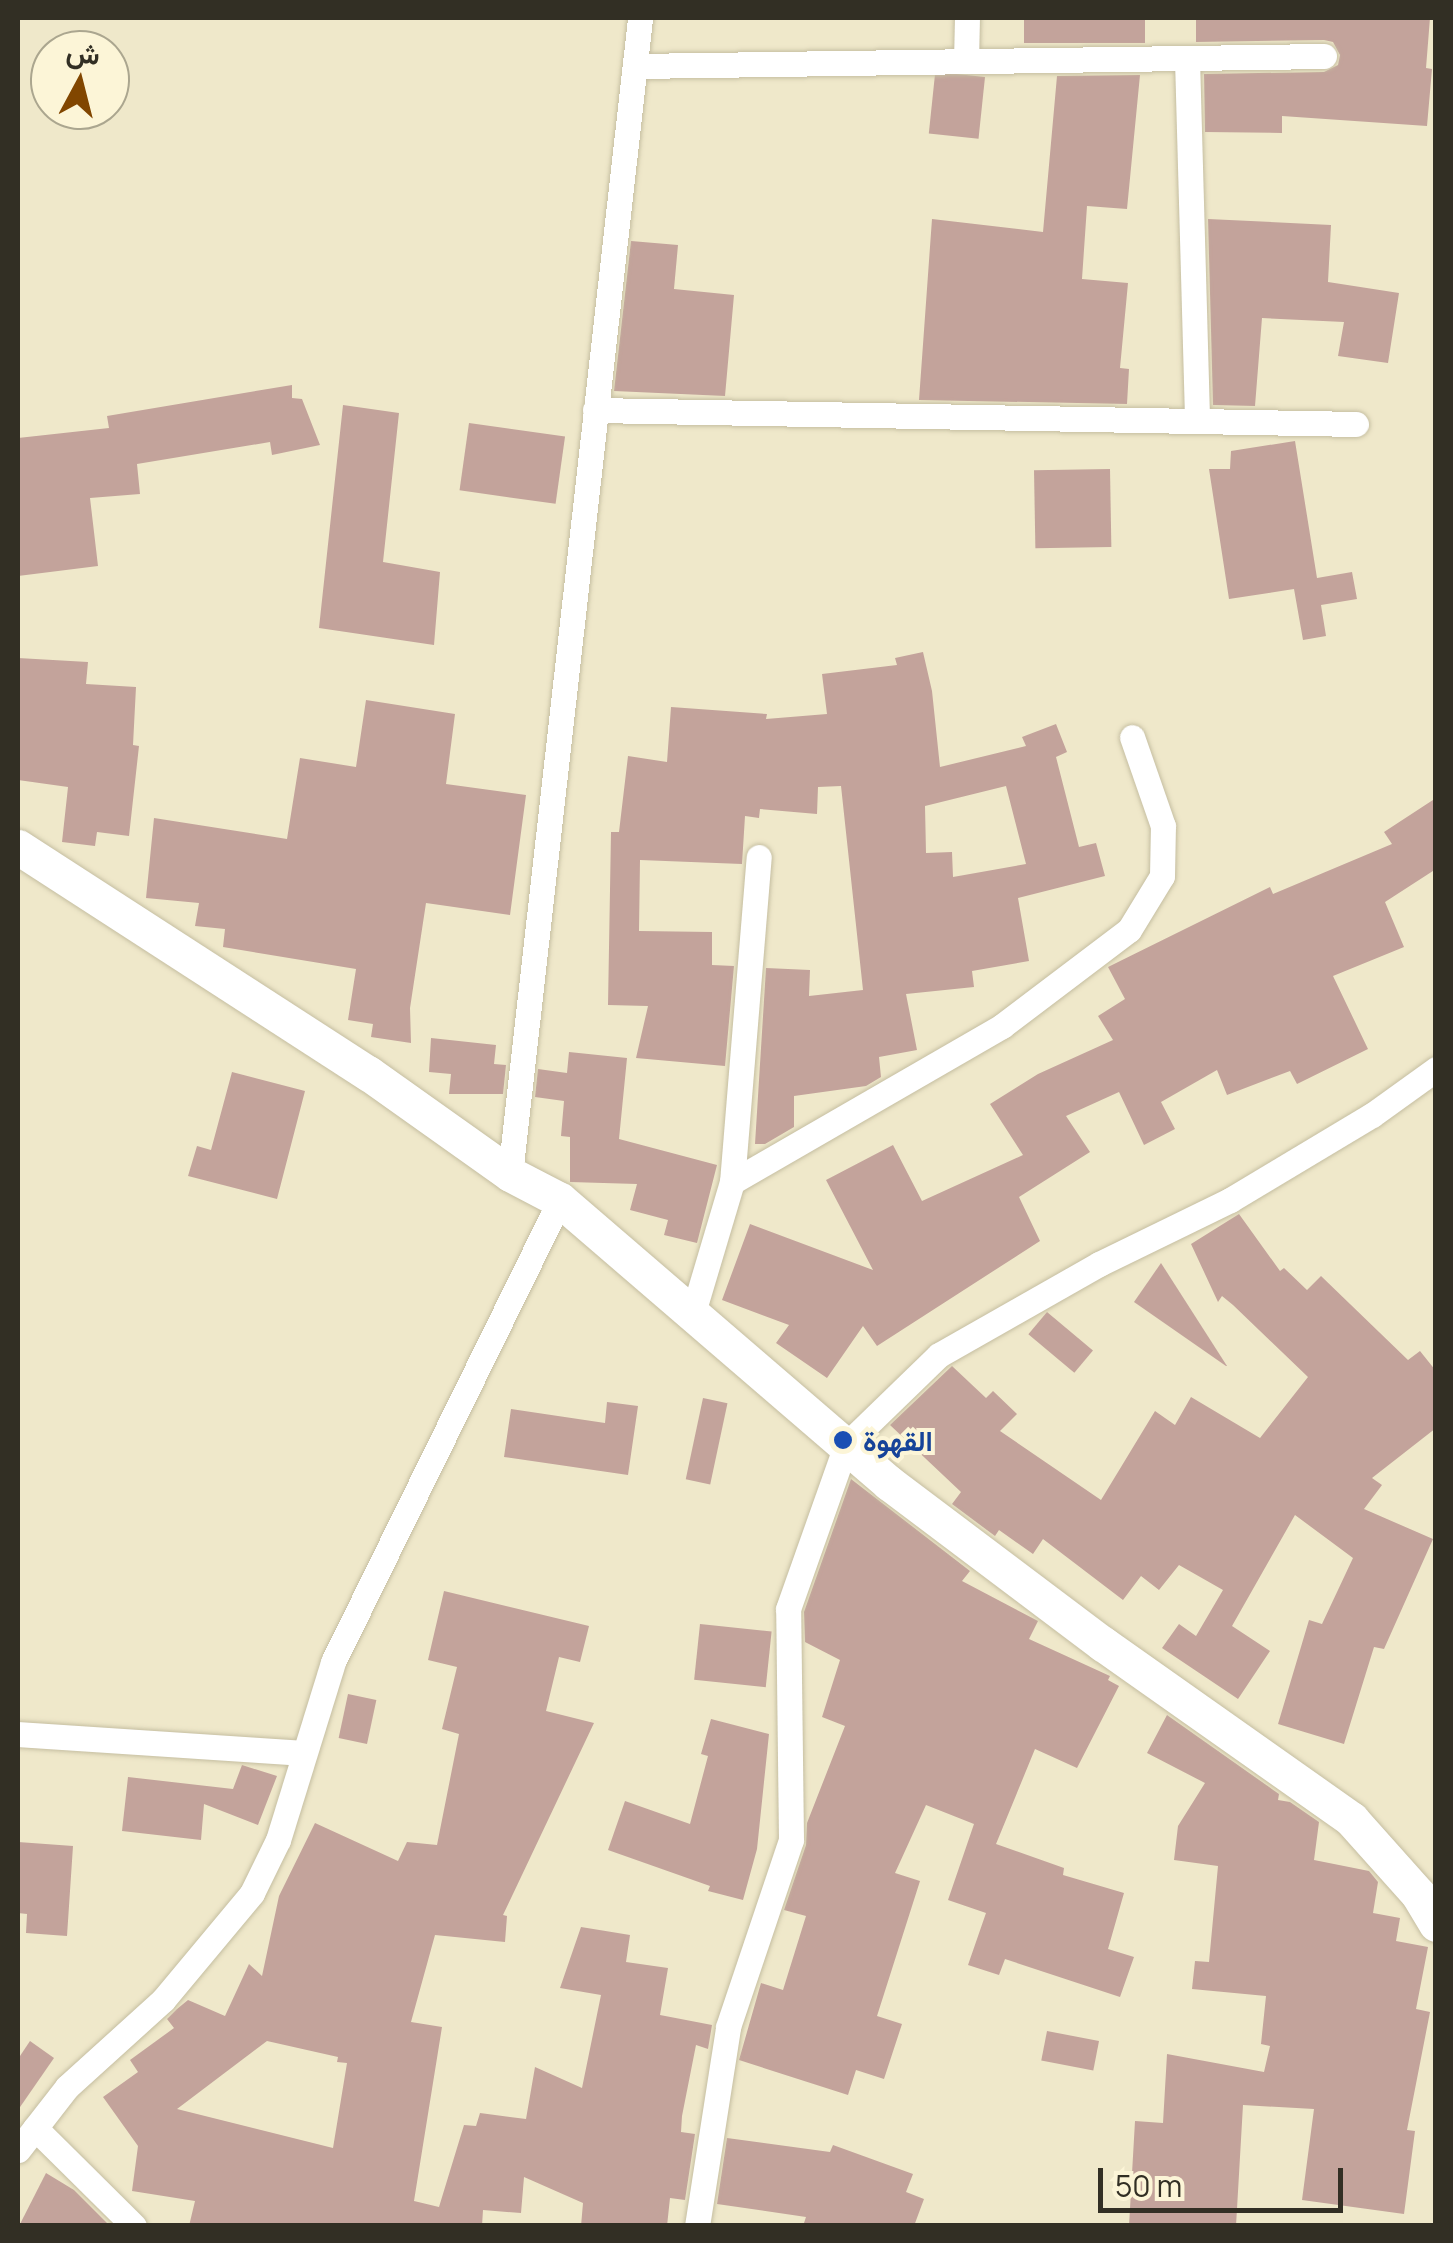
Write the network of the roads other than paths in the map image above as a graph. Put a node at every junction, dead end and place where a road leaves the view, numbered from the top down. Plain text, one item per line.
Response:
1 (640, 18) edge
2 (966, 18) edge
3 (1324, 56) dead end
4 (1187, 58) junction
5 (966, 62) junction
6 (634, 66) junction
7 (595, 410) junction
8 (1196, 422) junction
9 (1356, 424) dead end
10 (1132, 737) dead end
11 (18, 847) edge
12 (759, 857) dead end
13 (1436, 1069) edge
14 (510, 1174) junction
15 (732, 1182) junction
16 (560, 1200) junction
17 (692, 1316) junction
18 (846, 1445) junction
19 (18, 1734) edge
20 (302, 1753) junction
21 (1427, 1893) edge
22 (1436, 1924) edge
23 (34, 2128) junction
24 (18, 2150) edge
25 (134, 2226) edge
26 (697, 2226) edge

1 - 6 street
2 - 5 street
3 - 4 street
4 - 5 street
4 - 8 street
5 - 6 street
6 - 7 street
7 - 8 street
7 - 14 street
8 - 9 street
10 - 15 street
11 - 14 street
12 - 15 street
13 - 18 street
14 - 16 street
15 - 17 street
16 - 17 street
16 - 20 street
17 - 18 street
18 - 21 street
18 - 26 street
19 - 20 street
20 - 23 street
21 - 22 street
23 - 24 street
23 - 25 street

